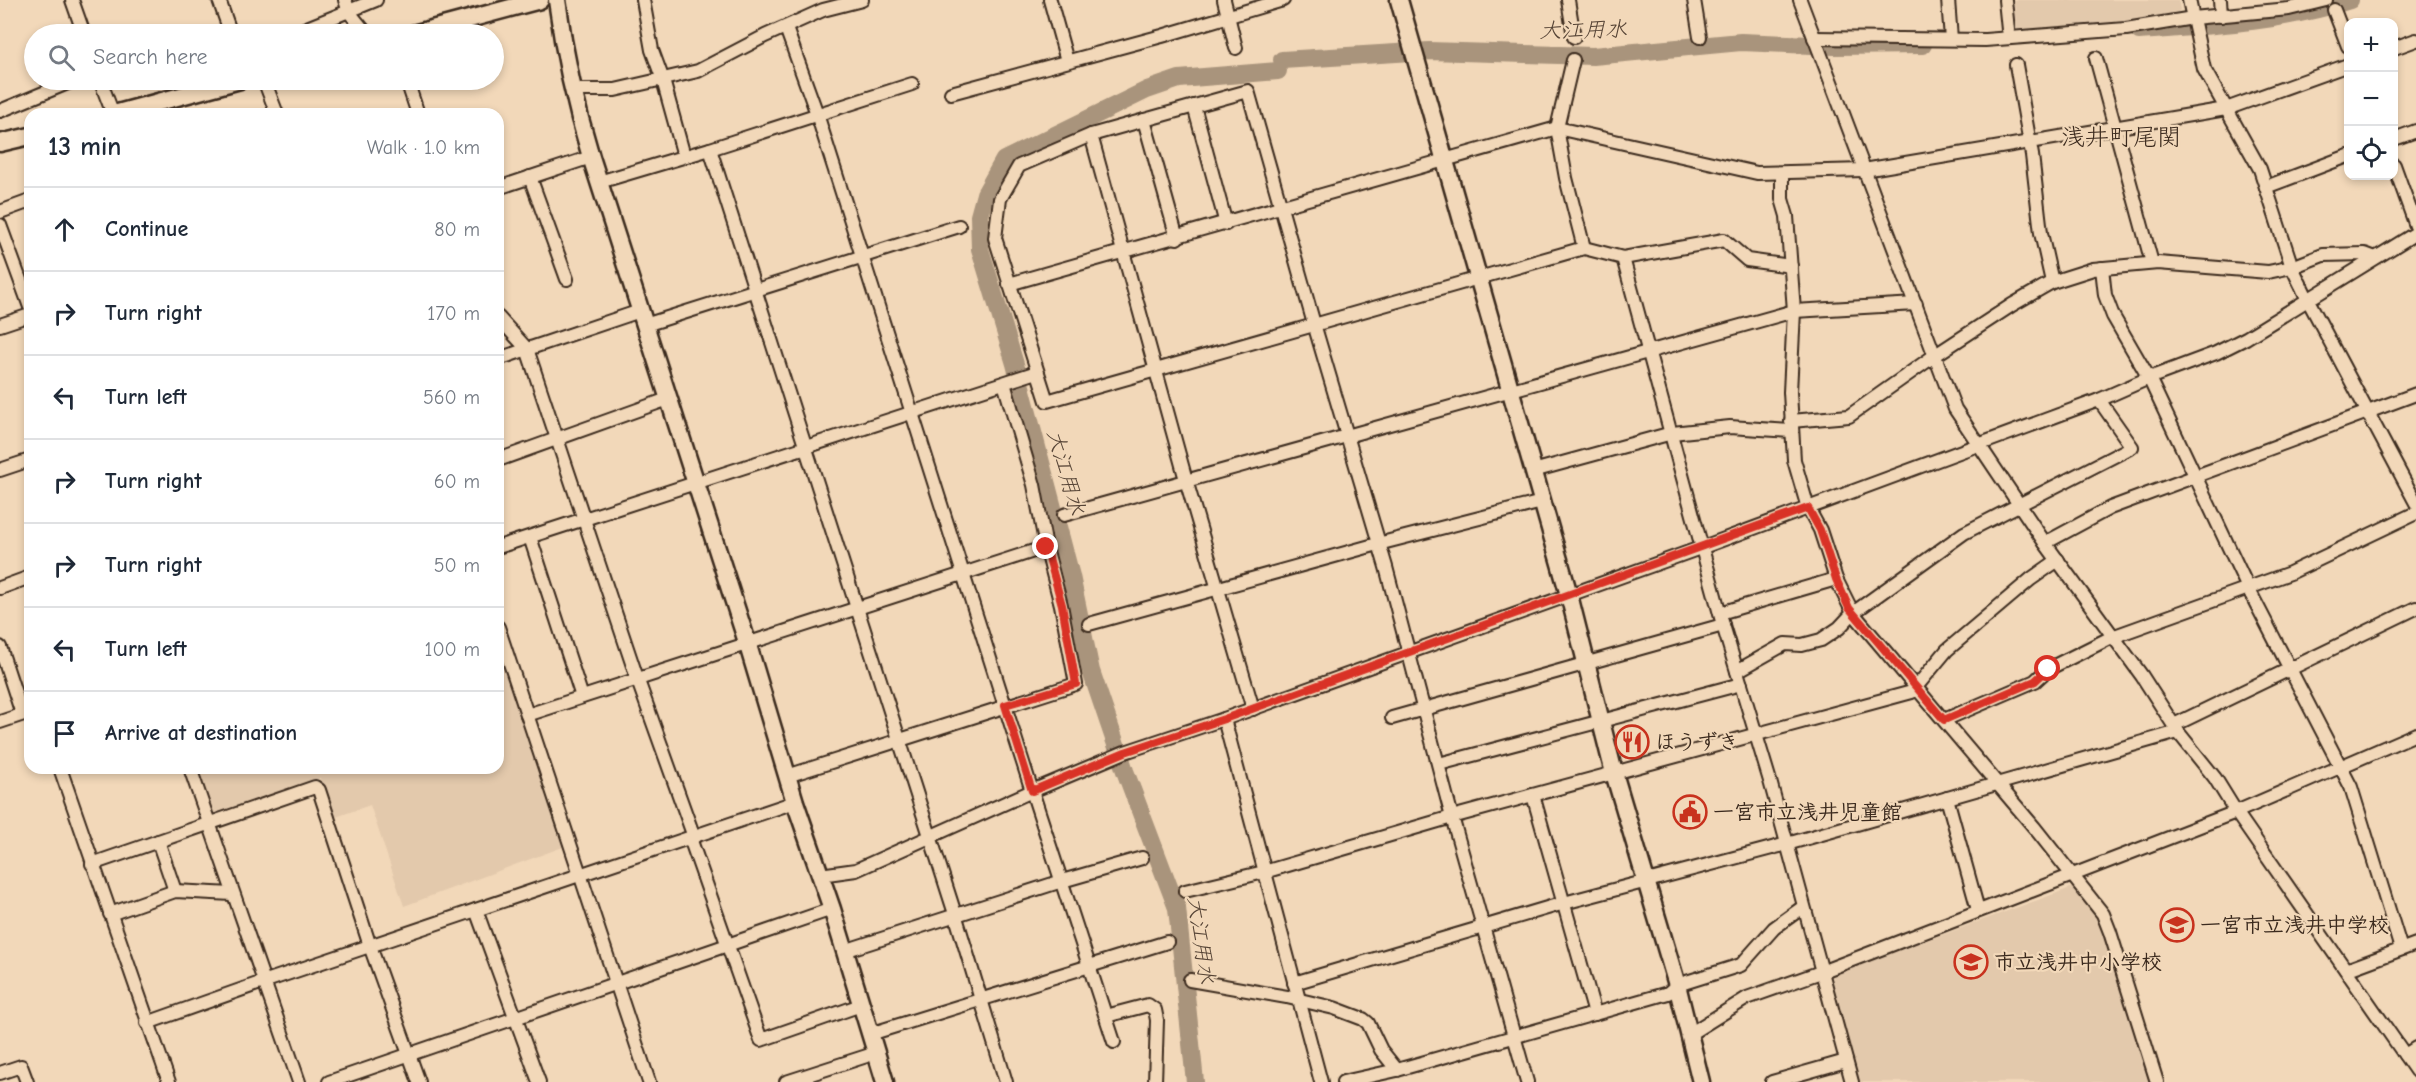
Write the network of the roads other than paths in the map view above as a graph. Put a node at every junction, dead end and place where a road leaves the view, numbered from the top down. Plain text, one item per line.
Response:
1 (72, 0) edge
2 (219, 0) edge
3 (376, 0) edge
4 (540, 0) edge
5 (557, 0) edge
6 (643, 0) edge
7 (862, 0) edge
8 (1050, 0) edge
9 (1224, 0) edge
10 (1283, 0) edge
11 (1399, 0) edge
12 (1568, 0) edge
13 (1694, 0) edge
14 (1800, 0) edge
15 (1948, 0) edge
16 (2005, 0) edge
17 (2189, 0) edge
18 (2220, 0) edge
19 (2330, 5) edge
20 (347, 6) edge
21 (1229, 16) junction
22 (2221, 16) junction
23 (2194, 23) junction
24 (80, 24) edge
25 (227, 24) edge
26 (312, 24) edge
27 (360, 24) edge
28 (450, 24) edge
29 (786, 28) junction
30 (2008, 30) dead end
31 (2344, 35) edge
32 (1574, 37) dead end
33 (1700, 37) dead end
34 (1951, 39) junction
35 (2416, 40) edge
36 (1815, 43) junction
37 (2398, 47) edge
38 (1236, 48) dead end
39 (2096, 58) dead end
40 (1573, 60) dead end
41 (1067, 61) junction
42 (2016, 65) dead end
43 (2344, 67) edge
44 (663, 80) junction
45 (912, 84) dead end
46 (51, 90) edge
47 (104, 90) edge
48 (203, 90) edge
49 (268, 90) edge
50 (410, 90) edge
51 (572, 90) junction
52 (951, 93) dead end
53 (1194, 106) junction
54 (112, 108) edge
55 (137, 108) edge
56 (275, 108) edge
57 (416, 108) edge
58 (2226, 109) junction
59 (0, 111) edge
60 (817, 114) junction
61 (1144, 120) junction
62 (1557, 128) junction
63 (2116, 128) junction
64 (2416, 131) edge
65 (1091, 135) junction
66 (24, 137) edge
67 (2398, 138) edge
68 (2030, 141) junction
69 (0, 143) edge
70 (710, 149) junction
71 (684, 156) junction
72 (591, 157) junction
73 (2344, 158) edge
74 (1444, 160) junction
75 (1864, 170) junction
76 (1782, 173) junction
77 (2398, 176) edge
78 (530, 177) junction
79 (599, 182) junction
80 (504, 186) edge
81 (2266, 187) junction
82 (24, 203) edge
83 (1281, 208) junction
84 (0, 212) edge
85 (1226, 224) junction
86 (0, 225) edge
87 (959, 226) dead end
88 (2416, 226) edge
89 (2416, 233) edge
90 (1177, 238) junction
91 (1584, 248) junction
92 (1124, 253) junction
93 (862, 257) junction
94 (2373, 257) junction
95 (1623, 258) junction
96 (2152, 263) junction
97 (1791, 266) junction
98 (2292, 267) junction
99 (2102, 268) junction
100 (567, 279) dead end
101 (1477, 279) junction
102 (24, 280) edge
103 (2052, 282) junction
104 (1010, 284) junction
105 (754, 290) junction
106 (2308, 300) junction
107 (1916, 304) junction
108 (1794, 310) junction
109 (24, 317) edge
110 (643, 318) junction
111 (504, 323) edge
112 (1314, 324) junction
113 (0, 325) edge
114 (527, 349) junction
115 (1648, 352) junction
116 (1934, 356) junction
117 (504, 357) edge
118 (1155, 370) junction
119 (1037, 372) junction
120 (2149, 378) junction
121 (1014, 380) junction
122 (1509, 389) junction
123 (2416, 394) edge
124 (668, 399) junction
125 (2099, 400) junction
126 (2367, 412) junction
127 (912, 414) junction
128 (1791, 426) junction
129 (1672, 433) junction
130 (1347, 437) junction
131 (558, 438) junction
132 (1977, 444) junction
133 (806, 449) junction
134 (504, 458) edge
135 (24, 462) edge
136 (0, 470) edge
137 (1533, 471) junction
138 (2195, 476) junction
139 (1186, 480) junction
140 (695, 483) junction
141 (1542, 502) junction
142 (2416, 503) edge
143 (2020, 504) junction
144 (1808, 508) junction
145 (2416, 513) edge
146 (1064, 515) dead end
147 (584, 519) junction
148 (530, 537) junction
149 (2045, 543) junction
150 (1378, 544) junction
151 (504, 545) edge
152 (1046, 547) junction
153 (1704, 547) junction
154 (2058, 560) junction
155 (963, 573) junction
156 (24, 579) edge
157 (1836, 579) junction
158 (0, 588) edge
159 (2248, 588) junction
160 (1216, 589) junction
161 (1569, 595) junction
162 (855, 608) junction
163 (2416, 608) edge
164 (1853, 613) junction
165 (1722, 619) junction
166 (1089, 624) dead end
167 (2112, 637) junction
168 (747, 642) junction
169 (504, 645) edge
170 (0, 647) edge
171 (1408, 652) junction
172 (1587, 663) junction
173 (2290, 669) junction
174 (637, 678) junction
175 (1739, 678) junction
176 (1914, 687) junction
177 (582, 697) junction
178 (1005, 705) junction
179 (24, 708) edge
180 (1253, 709) junction
181 (1423, 710) junction
182 (24, 714) edge
183 (527, 715) junction
184 (1392, 718) dead end
185 (1224, 719) junction
186 (1944, 720) junction
187 (1602, 721) junction
188 (0, 722) edge
189 (2176, 728) junction
190 (1755, 734) junction
191 (2416, 734) edge
192 (898, 741) junction
193 (1439, 764) junction
194 (2342, 767) junction
195 (1614, 773) junction
196 (62, 774) edge
197 (192, 774) edge
198 (787, 776) junction
199 (1998, 783) junction
200 (1032, 791) junction
201 (1533, 795) junction
202 (1947, 798) junction
203 (795, 802) junction
204 (2236, 812) junction
205 (1452, 817) junction
206 (208, 824) junction
207 (692, 838) junction
208 (931, 838) junction
209 (158, 841) junction
210 (1787, 844) junction
211 (1142, 858) dead end
212 (92, 864) junction
213 (1264, 872) junction
214 (820, 875) junction
215 (2072, 875) junction
216 (580, 876) junction
217 (1062, 881) junction
218 (1644, 881) junction
219 (175, 891) junction
220 (1185, 891) dead end
221 (232, 894) junction
222 (1564, 903) junction
223 (1803, 907) junction
224 (832, 909) junction
225 (476, 910) junction
226 (1978, 910) junction
227 (110, 915) junction
228 (956, 916) junction
229 (1484, 926) junction
230 (1167, 942) dead end
231 (2416, 944) edge
232 (728, 945) junction
233 (370, 946) junction
234 (2401, 949) junction
235 (844, 951) junction
236 (1090, 964) junction
237 (2346, 970) junction
238 (1821, 972) junction
239 (1190, 980) dead end
240 (262, 982) junction
241 (617, 983) junction
242 (1294, 983) junction
243 (1677, 985) junction
244 (982, 998) junction
245 (1298, 1000) junction
246 (861, 1005) junction
247 (1595, 1014) junction
248 (1107, 1016) junction
249 (515, 1018) junction
250 (147, 1023) junction
251 (870, 1034) junction
252 (1513, 1035) junction
253 (1688, 1035) junction
254 (1114, 1042) dead end
255 (2416, 1048) edge
256 (876, 1053) junction
257 (409, 1054) junction
258 (2405, 1056) junction
259 (1846, 1061) junction
260 (1397, 1070) junction
261 (2416, 1071) edge
262 (0, 1073) edge
263 (27, 1082) edge
264 (168, 1082) edge
265 (299, 1082) edge
266 (328, 1082) edge
267 (419, 1082) edge
268 (539, 1082) edge
269 (649, 1082) edge
270 (786, 1082) edge
271 (885, 1082) edge
272 (1006, 1082) edge
273 (1155, 1082) edge
274 (1321, 1082) edge
275 (1343, 1082) edge
276 (1527, 1082) edge
277 (1701, 1082) edge
278 (1772, 1082) edge
279 (1852, 1082) edge
280 (2157, 1082) edge

1 - 24 street
2 - 25 street
3 - 20 street
4 - 28 street
5 - 51 street
6 - 44 street
7 - 29 street
8 - 41 street
9 - 21 street
10 - 21 street
11 - 74 street
12 - 32 street
13 - 33 street
14 - 36 street
15 - 34 street
16 - 30 street
17 - 23 street
18 - 22 street
19 - 22 street
19 - 31 street
20 - 26 street
20 - 27 street
21 - 38 street
21 - 41 street
22 - 23 street
23 - 34 street
23 - 58 street
29 - 44 street
29 - 60 street
34 - 36 street
35 - 37 street
36 - 75 street
39 - 63 street
40 - 62 street
41 - 52 street
42 - 68 street
43 - 58 street
44 - 51 street
44 - 71 street
45 - 60 street
46 - 59 street
47 - 54 street
48 - 55 street
49 - 56 street
50 - 57 street
51 - 72 street
53 - 61 street
53 - 83 street
53 - 85 street
58 - 63 street
58 - 81 street
60 - 70 street
60 - 93 street
61 - 65 street
61 - 90 street
62 - 74 street
62 - 76 street
62 - 91 street
63 - 68 street
63 - 96 street
64 - 67 street
65 - 92 street
65 - 104 street
66 - 69 street
68 - 75 street
68 - 103 street
70 - 71 street
70 - 105 street
71 - 79 street
72 - 78 street
72 - 79 street
73 - 81 street
74 - 83 street
74 - 101 street
75 - 76 street
75 - 107 street
76 - 97 street
77 - 88 street
78 - 80 street
78 - 100 street
79 - 110 street
81 - 98 street
82 - 84 street
83 - 85 street
83 - 112 street
85 - 90 street
86 - 102 street
87 - 93 street
89 - 94 street
90 - 92 street
91 - 95 street
91 - 101 street
92 - 104 street
92 - 118 street
93 - 105 street
93 - 127 street
94 - 98 street
94 - 106 street
95 - 97 street
95 - 115 street
96 - 98 street
96 - 99 street
97 - 108 street
98 - 106 street
99 - 103 street
99 - 120 street
101 - 112 street
101 - 122 street
103 - 116 street
104 - 119 street
105 - 110 street
105 - 133 street
106 - 120 street
106 - 126 street
107 - 108 street
107 - 116 street
108 - 115 street
108 - 128 street
109 - 113 street
110 - 114 street
110 - 124 street
111 - 114 street
112 - 118 street
112 - 130 street
114 - 117 street
114 - 131 street
115 - 122 street
115 - 129 street
116 - 128 street
116 - 132 street
118 - 119 street
118 - 139 street
119 - 121 street
120 - 125 street
120 - 138 street
121 - 127 street
121 - 152 street
122 - 130 street
122 - 137 street
123 - 126 street
124 - 131 street
124 - 140 street
125 - 132 street
125 - 143 street
126 - 138 street
126 - 142 street
127 - 133 street
127 - 155 street
128 - 129 street
128 - 144 street
129 - 137 street
129 - 153 street
130 - 139 street
130 - 150 street
131 - 134 street
131 - 147 street
132 - 143 street
132 - 144 street
133 - 140 street
133 - 162 street
135 - 136 street
137 - 141 street
138 - 149 street
138 - 159 street
139 - 146 street
139 - 160 street
140 - 147 street
140 - 168 street
141 - 150 street
141 - 161 street
143 - 149 street
143 - 164 street
144 - 153 street
144 - 157 street
145 - 159 street
147 - 148 street
147 - 174 street
148 - 151 street
148 - 177 street
149 - 154 street
150 - 160 street
150 - 171 street
152 - 155 street
152 - 178 street
153 - 161 street
153 - 165 street
154 - 167 street
154 - 176 street
155 - 162 street
155 - 178 street
156 - 158 street
157 - 164 street
157 - 165 street
159 - 167 street
159 - 173 street
160 - 166 street
160 - 180 street
161 - 171 street
161 - 172 street
162 - 168 street
162 - 192 street
163 - 173 street
164 - 175 street
164 - 176 street
165 - 172 street
165 - 175 street
167 - 186 street
167 - 189 street
168 - 174 street
168 - 198 street
169 - 183 street
170 - 179 street
171 - 180 street
171 - 181 street
172 - 181 street
172 - 187 street
173 - 189 street
173 - 194 street
174 - 177 street
174 - 207 street
175 - 187 street
175 - 190 street
176 - 186 street
176 - 190 street
177 - 183 street
178 - 192 street
178 - 200 street
180 - 185 street
181 - 184 street
181 - 193 street
182 - 188 street
183 - 216 street
185 - 200 street
185 - 213 street
186 - 199 street
187 - 193 street
187 - 195 street
189 - 199 street
189 - 204 street
190 - 195 street
190 - 210 street
191 - 194 street
192 - 198 street
192 - 208 street
193 - 205 street
194 - 204 street
194 - 234 street
195 - 201 street
195 - 218 street
196 - 212 street
197 - 206 street
198 - 203 street
199 - 202 street
199 - 215 street
200 - 208 street
200 - 217 street
201 - 205 street
201 - 222 street
202 - 210 street
202 - 226 street
203 - 207 street
203 - 214 street
204 - 215 street
204 - 237 street
205 - 213 street
205 - 229 street
206 - 209 street
206 - 221 street
206 - 233 street
207 - 216 street
207 - 232 street
208 - 214 street
208 - 228 street
209 - 212 street
209 - 219 street
210 - 218 street
210 - 223 street
211 - 217 street
212 - 227 street
213 - 220 street
213 - 242 street
214 - 224 street
215 - 226 street
215 - 280 street
216 - 225 street
216 - 241 street
217 - 228 street
217 - 236 street
218 - 222 street
218 - 243 street
219 - 221 street
219 - 227 street
221 - 240 street
222 - 229 street
222 - 247 street
223 - 238 street
223 - 243 street
224 - 232 street
224 - 235 street
225 - 233 street
225 - 249 street
226 - 238 street
227 - 250 street
228 - 235 street
228 - 244 street
229 - 242 street
229 - 252 street
230 - 236 street
231 - 234 street
232 - 241 street
232 - 246 street
233 - 240 street
233 - 257 street
234 - 237 street
235 - 246 street
236 - 244 street
236 - 248 street
237 - 258 street
238 - 253 street
238 - 259 street
239 - 245 street
240 - 250 street
240 - 265 street
241 - 249 street
241 - 269 street
242 - 245 street
243 - 247 street
243 - 253 street
244 - 251 street
244 - 272 street
245 - 260 street
245 - 274 street
246 - 251 street
247 - 252 street
248 - 254 street
248 - 273 street
249 - 257 street
249 - 268 street
250 - 264 street
251 - 256 street
252 - 260 street
252 - 276 street
253 - 277 street
255 - 258 street
256 - 270 street
256 - 271 street
257 - 266 street
257 - 267 street
258 - 261 street
259 - 278 street
259 - 279 street
260 - 275 street
262 - 263 street

